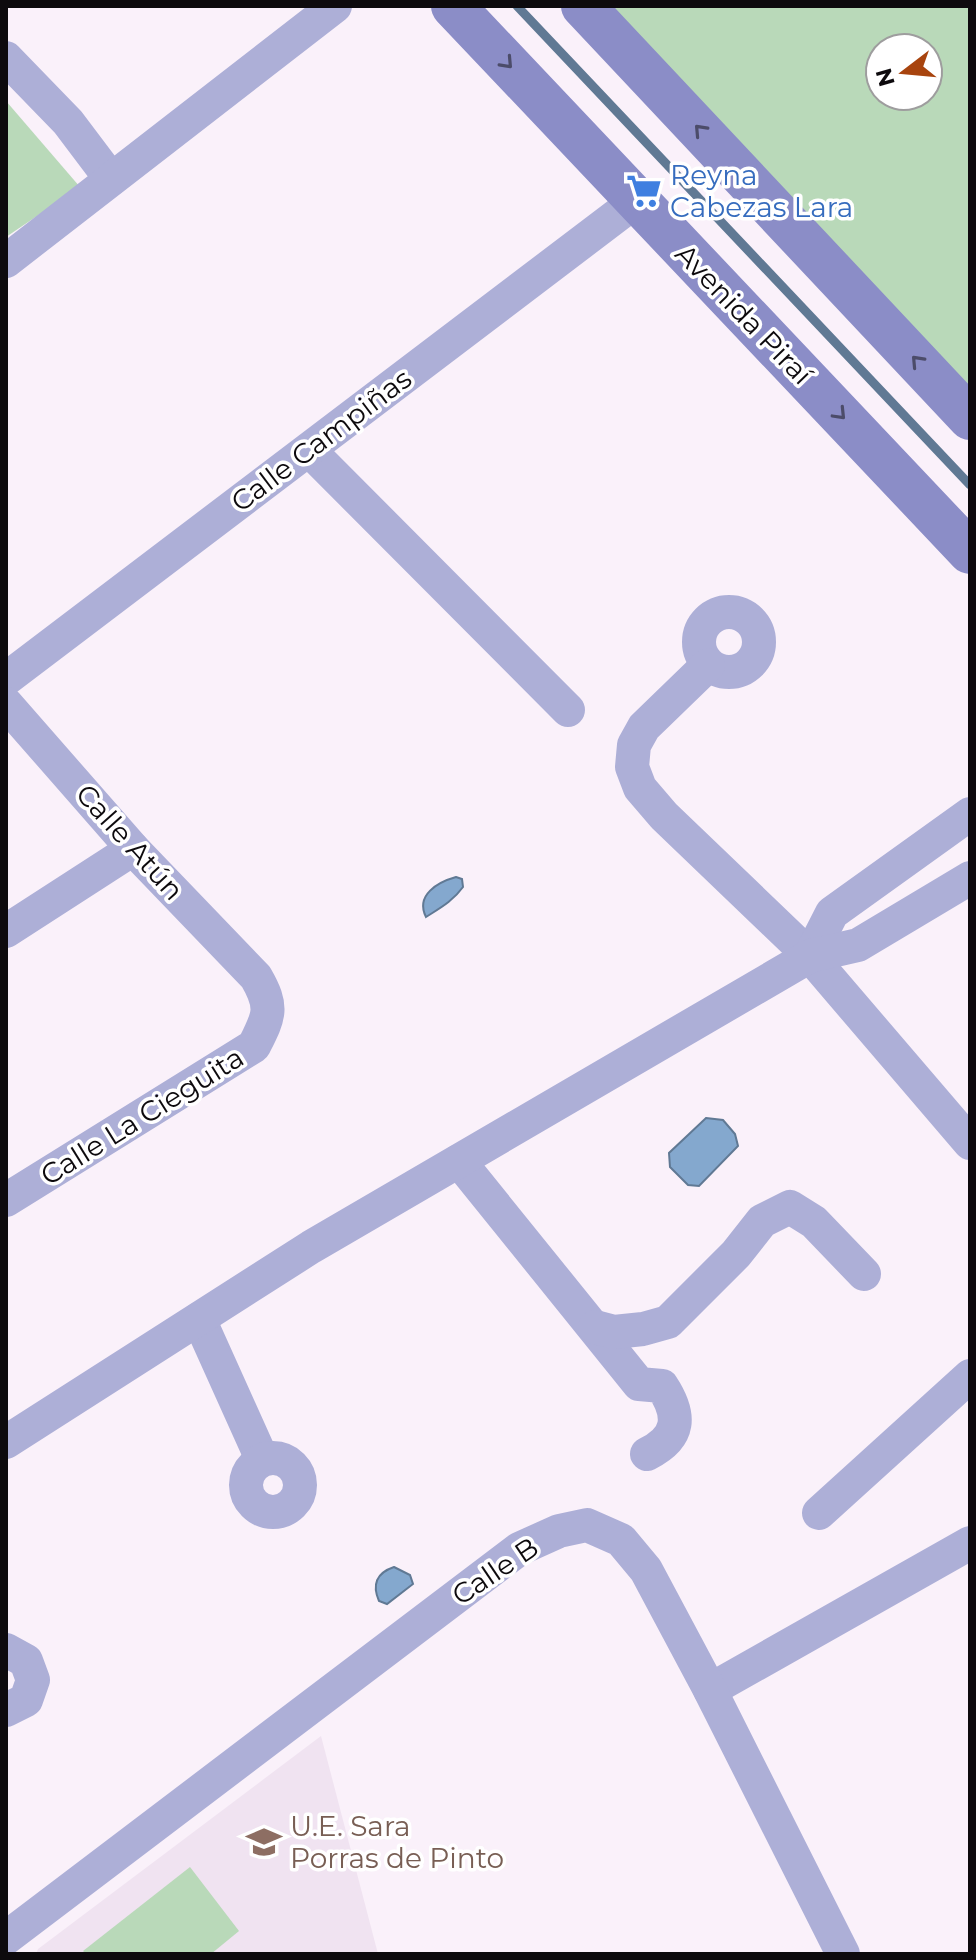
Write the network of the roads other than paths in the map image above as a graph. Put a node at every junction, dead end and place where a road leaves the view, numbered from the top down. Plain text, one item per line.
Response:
1 (335, 6) edge
2 (453, 6) edge
3 (583, 6) edge
4 (6, 58) edge
5 (111, 179) junction
6 (636, 201) junction
7 (6, 261) edge
8 (970, 418) edge
9 (309, 450) junction
10 (968, 544) edge
11 (708, 665) dead end
12 (6, 679) edge
13 (6, 704) edge
14 (568, 710) dead end
15 (970, 814) edge
16 (133, 849) junction
17 (970, 878) edge
18 (6, 931) edge
19 (810, 956) junction
20 (256, 977) joint
21 (970, 1143) edge
22 (459, 1161) junction
23 (6, 1200) edge
24 (864, 1274) dead end
25 (199, 1319) junction
26 (595, 1327) junction
27 (970, 1376) edge
28 (6, 1442) edge
29 (647, 1454) dead end
30 (262, 1459) dead end
31 (819, 1513) dead end
32 (970, 1543) edge
33 (6, 1650) edge
34 (710, 1690) junction
35 (6, 1710) edge
36 (6, 1938) edge
37 (843, 1954) edge

1 - 5 street
2 -> 6 main road, Avenida Piraí
8 -> 3 main road
4 - 5 street
5 - 7 street
6 - 9 street, Calle Campiñas
6 -> 10 main road, Avenida Piraí
9 - 12 street, Calle Campiñas
9 - 14 street
11 - 19 street
13 - 16 street, Calle Atún
15 - 19 street
16 - 18 street
16 - 20 street, Calle Atún
17 - 19 street
19 - 21 street
19 - 22 street
20 - 23 street, Calle La Cieguita
22 - 25 street
22 - 26 street
24 - 26 street
25 - 28 street
25 - 30 street
26 - 29 street
27 - 31 street
32 - 34 street
33 - 35 street
34 - 36 street, Calle B
34 - 37 street, Calle B

